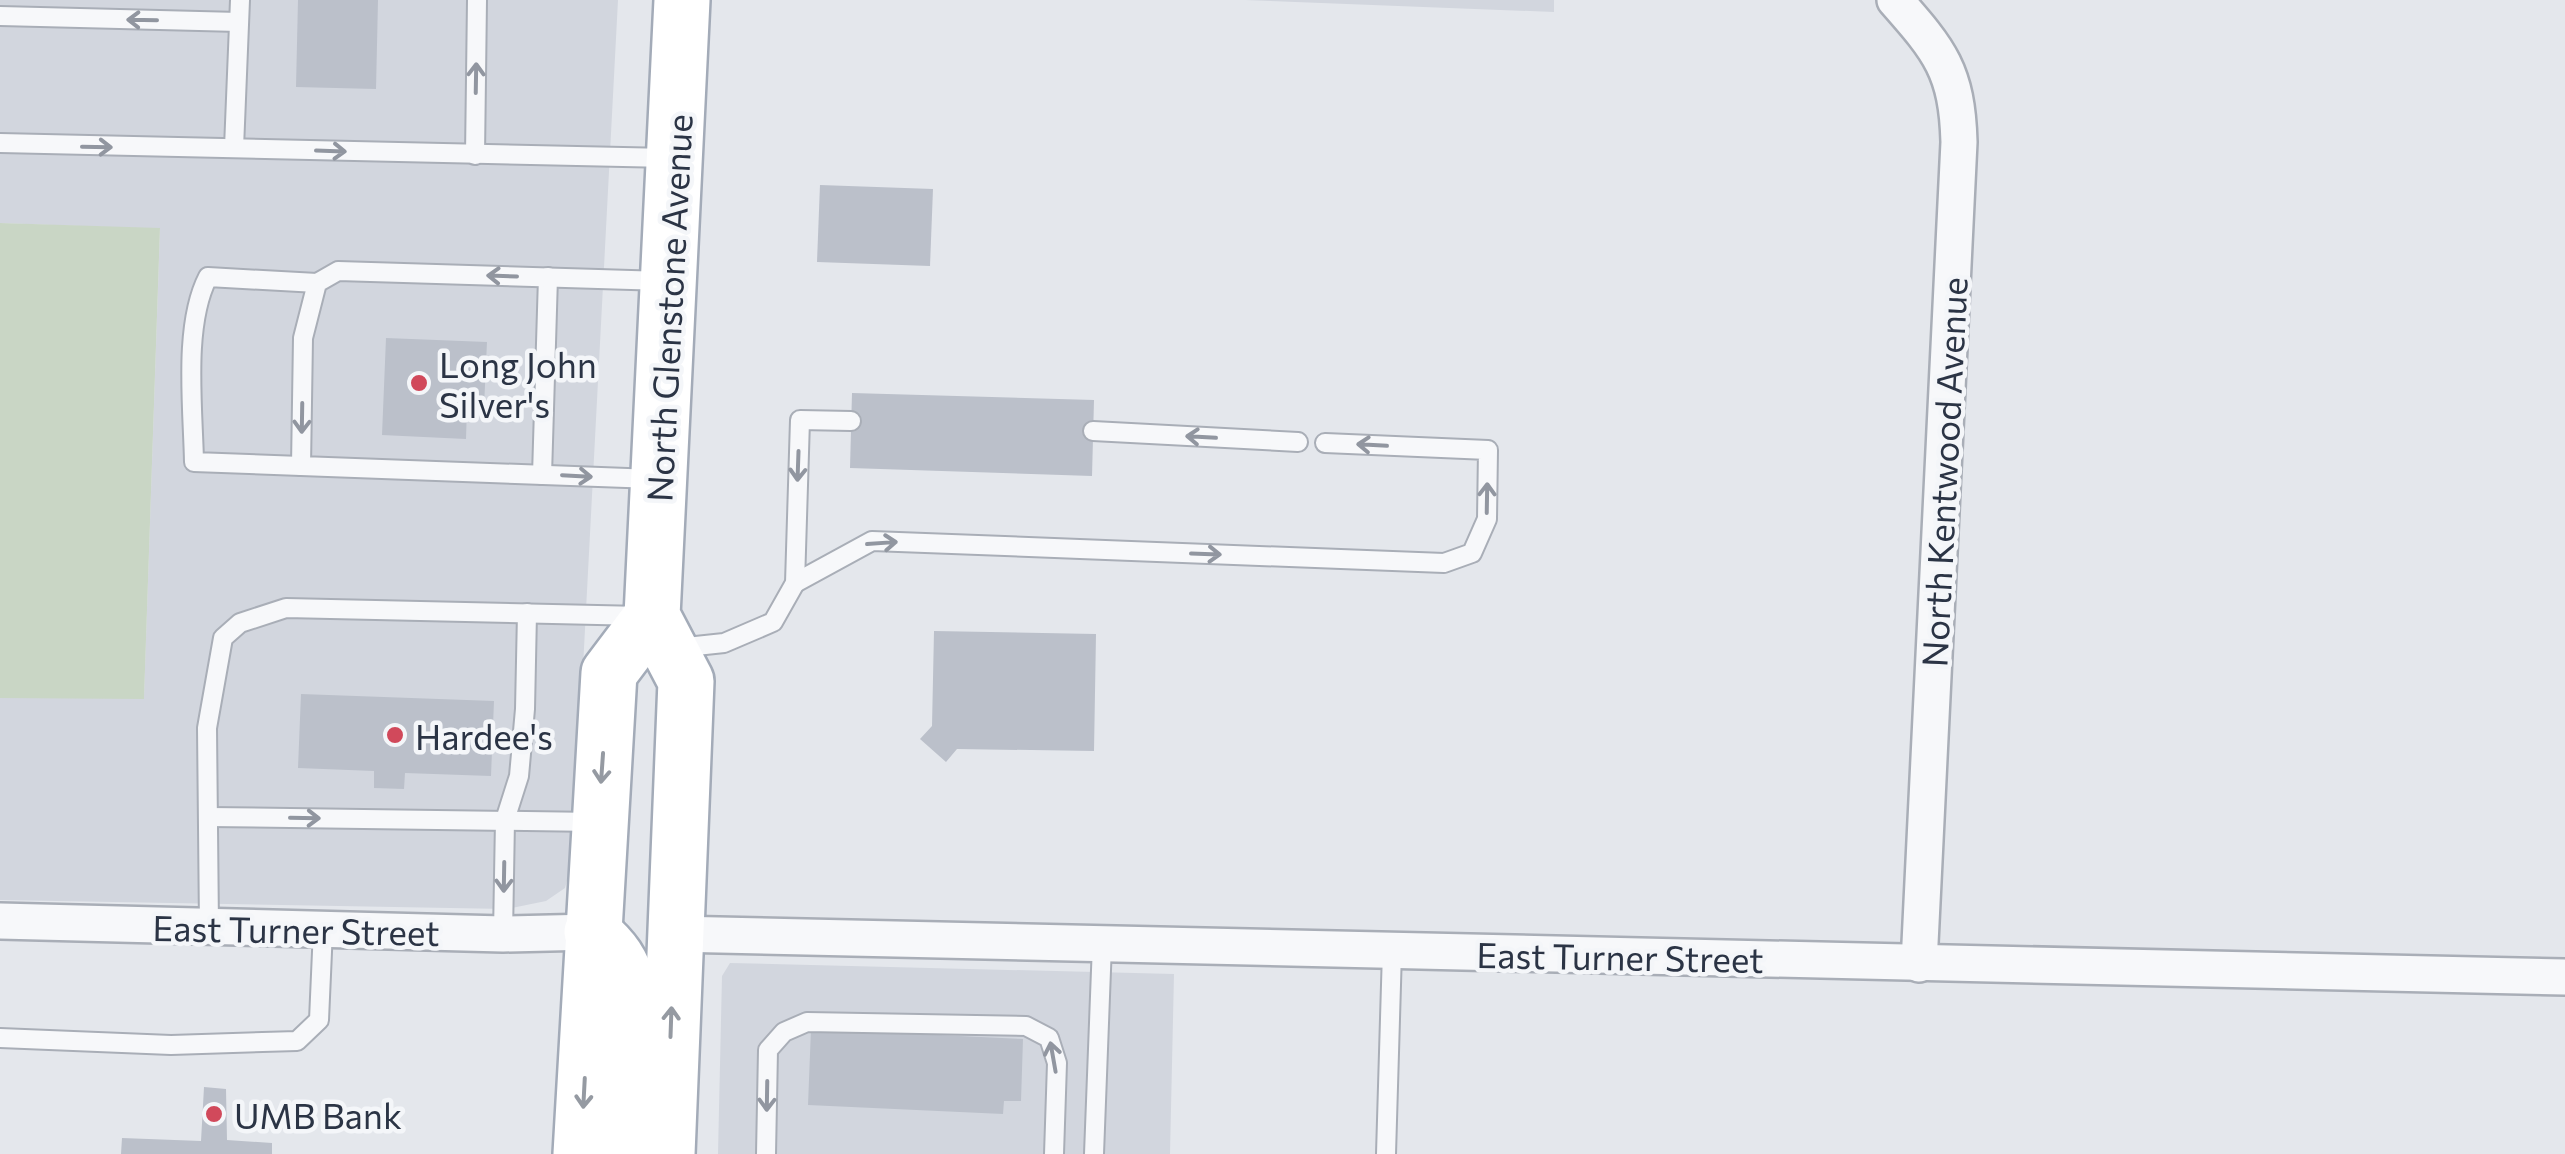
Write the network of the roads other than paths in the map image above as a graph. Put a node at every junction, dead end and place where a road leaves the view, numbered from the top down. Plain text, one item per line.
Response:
1 (240, 0) edge
2 (478, 0) edge
3 (682, 0) edge
4 (1895, 0) edge
5 (0, 16) edge
6 (239, 22) junction
7 (0, 143) edge
8 (234, 148) junction
9 (475, 156) junction
10 (675, 158) junction
11 (548, 278) junction
12 (670, 281) junction
13 (317, 283) junction
14 (851, 421) dead end
15 (1093, 431) dead end
16 (1298, 442) dead end
17 (1325, 443) dead end
18 (301, 466) junction
19 (542, 475) junction
20 (660, 479) junction
21 (794, 583) junction
22 (527, 613) junction
23 (661, 632) junction
24 (609, 672) junction
25 (208, 816) junction
26 (505, 820) junction
27 (598, 822) junction
28 (0, 921) edge
29 (209, 926) junction
30 (323, 929) junction
31 (592, 932) junction
32 (504, 934) junction
33 (674, 934) junction
34 (1102, 944) junction
35 (1392, 951) junction
36 (1919, 964) junction
37 (2565, 977) edge
38 (0, 1038) edge
39 (580, 1154) edge
40 (628, 1154) edge
41 (667, 1154) edge
42 (766, 1154) edge
43 (1054, 1154) edge
44 (1094, 1154) edge
45 (1386, 1154) edge

1 - 6 lane
9 -> 2 lane
3 - 10 main road, North Glenstone Avenue
4 - 36 street, North Kentwood Avenue
6 -> 5 lane
6 - 8 lane
7 -> 8 lane
8 -> 9 lane
9 - 10 lane
10 - 12 main road, North Glenstone Avenue
11 - 12 lane
11 -> 13 lane
11 - 19 lane
12 - 20 main road, North Glenstone Avenue
13 -> 18 lane
13 - 18 lane
14 -> 21 lane
16 -> 15 lane
21 -> 17 lane
18 - 19 lane
19 -> 20 lane
20 - 23 main road, North Glenstone Avenue
21 - 23 lane
22 - 23 lane
22 - 25 lane
22 - 26 lane
23 - 24 main road
23 - 33 main road, North Glenstone Avenue
24 -> 27 main road
24 - 33 main road
25 -> 26 lane
25 - 29 lane
26 - 27 lane
26 -> 32 lane
27 - 31 main road
28 - 29 street, East Turner Street
29 - 30 street, East Turner Street
30 - 32 street, East Turner Street
30 - 38 lane
31 - 32 street, East Turner Street
31 -> 39 main road
31 - 40 main road
33 - 34 street, East Turner Street
41 -> 33 main road, North Glenstone Avenue
34 - 35 street, East Turner Street
34 - 44 lane
35 - 36 street, East Turner Street
35 - 45 lane
36 - 37 street, East Turner Street
43 -> 42 lane

